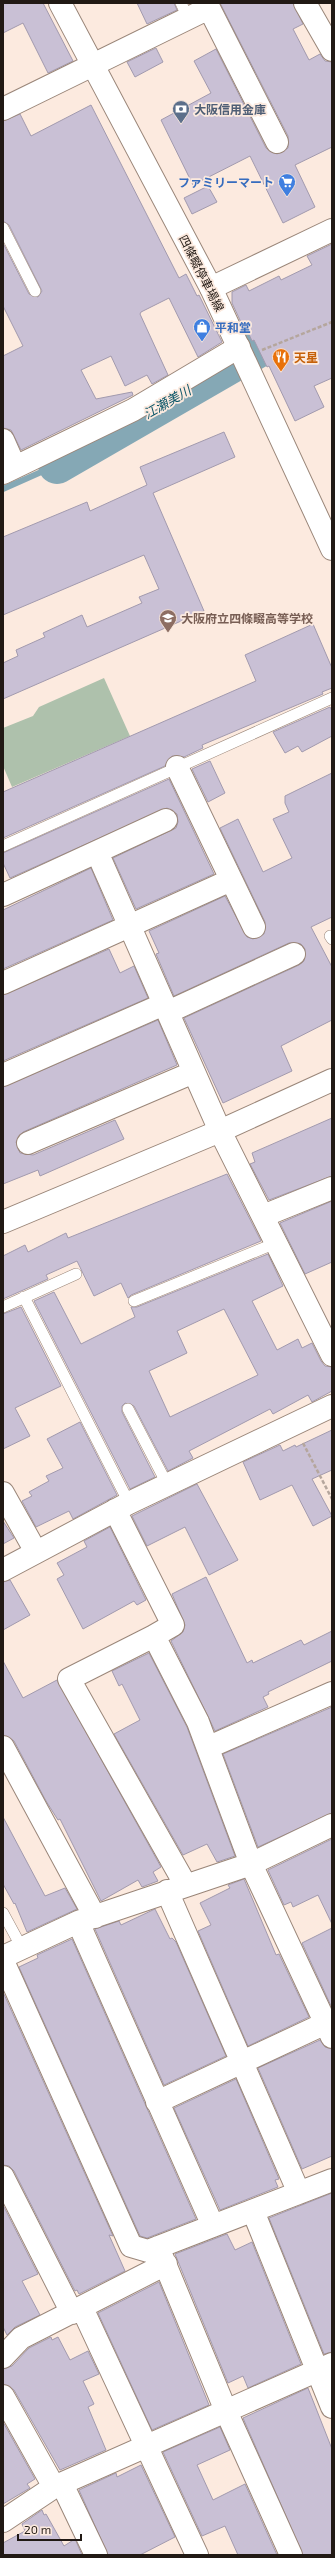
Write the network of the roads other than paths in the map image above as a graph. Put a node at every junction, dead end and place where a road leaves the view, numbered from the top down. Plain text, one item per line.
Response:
1 (60, 3) edge
2 (305, 3) edge
3 (185, 10) edge
4 (332, 50) edge
5 (92, 66) junction
6 (3, 108) edge
7 (277, 142) dead end
8 (3, 228) edge
9 (332, 230) edge
10 (211, 288) junction
11 (34, 291) dead end
12 (244, 357) junction
13 (3, 440) edge
14 (9, 470) edge
15 (332, 549) edge
16 (332, 698) edge
17 (177, 767) junction
18 (166, 820) dead end
19 (3, 846) edge
20 (97, 852) junction
21 (231, 880) junction
22 (3, 895) edge
23 (129, 925) junction
24 (254, 927) dead end
25 (294, 954) dead end
26 (3, 983) edge
27 (166, 1008) junction
28 (194, 1072) junction
29 (3, 1075) edge
30 (332, 1080) edge
31 (220, 1131) junction
32 (28, 1143) dead end
33 (332, 1188) edge
34 (263, 1216) junction
35 (3, 1222) edge
36 (276, 1243) junction
37 (76, 1274) dead end
38 (24, 1297) junction
39 (134, 1301) dead end
40 (3, 1307) edge
41 (332, 1355) edge
42 (332, 1406) edge
43 (128, 1409) dead end
44 (167, 1484) junction
45 (3, 1493) edge
46 (122, 1506) junction
47 (36, 1552) junction
48 (3, 1570) edge
49 (154, 1636) junction
50 (332, 1693) edge
51 (3, 1747) edge
52 (209, 1747) junction
53 (332, 1825) edge
54 (251, 1864) junction
55 (176, 1887) junction
56 (3, 1913) edge
57 (86, 1920) junction
58 (22, 1948) junction
59 (3, 1957) edge
60 (3, 1960) edge
61 (328, 2020) edge
62 (241, 2062) junction
63 (157, 2102) junction
64 (3, 2176) edge
65 (332, 2180) edge
66 (299, 2193) junction
67 (253, 2211) junction
68 (212, 2226) junction
69 (162, 2256) junction
70 (77, 2310) junction
71 (3, 2357) edge
72 (324, 2367) edge
73 (3, 2396) edge
74 (332, 2407) edge
75 (226, 2410) junction
76 (145, 2446) junction
77 (58, 2486) junction
78 (3, 2521) edge
79 (96, 2555) edge
80 (197, 2555) edge
81 (291, 2555) edge

1 - 5 street, 四條畷停車場線
2 - 4 street
3 - 5 street
3 - 7 street
5 - 6 street
5 - 10 street, 四條畷停車場線
8 - 11 lane
9 - 10 street
10 - 12 street, 四條畷停車場線
12 - 14 street
12 - 15 street, 四條畷停車場線
13 - 14 street
16 - 17 lane
17 - 19 lane
17 - 21 street
18 - 20 street
20 - 22 street
20 - 23 street
21 - 23 street
21 - 24 street
23 - 26 street
23 - 27 street
25 - 27 street
27 - 28 street
27 - 29 street
28 - 31 street
28 - 32 street
30 - 31 street
31 - 34 street
31 - 35 street
33 - 34 street
34 - 36 street
36 - 39 lane
36 - 41 street
37 - 38 lane
38 - 40 lane
38 - 46 lane
42 - 44 street
43 - 44 lane
44 - 46 street
45 - 47 street
46 - 47 street
46 - 49 street
47 - 48 street
49 - 52 street
49 - 55 street
50 - 52 street
51 - 57 street
52 - 54 street
53 - 54 street
54 - 55 street
54 - 61 street
55 - 57 street
55 - 62 street
56 - 58 lane
57 - 58 street
57 - 63 street
58 - 59 street
60 - 69 street
61 - 62 street
62 - 63 street
62 - 66 street
63 - 68 street
64 - 70 street
65 - 66 street
66 - 67 street
67 - 68 street
67 - 72 street
68 - 69 street
69 - 70 street
69 - 75 street
70 - 71 street
70 - 76 street
72 - 74 street
72 - 75 street
73 - 77 street
75 - 76 street
75 - 81 street
76 - 77 street
76 - 80 street
77 - 78 street
77 - 79 street

